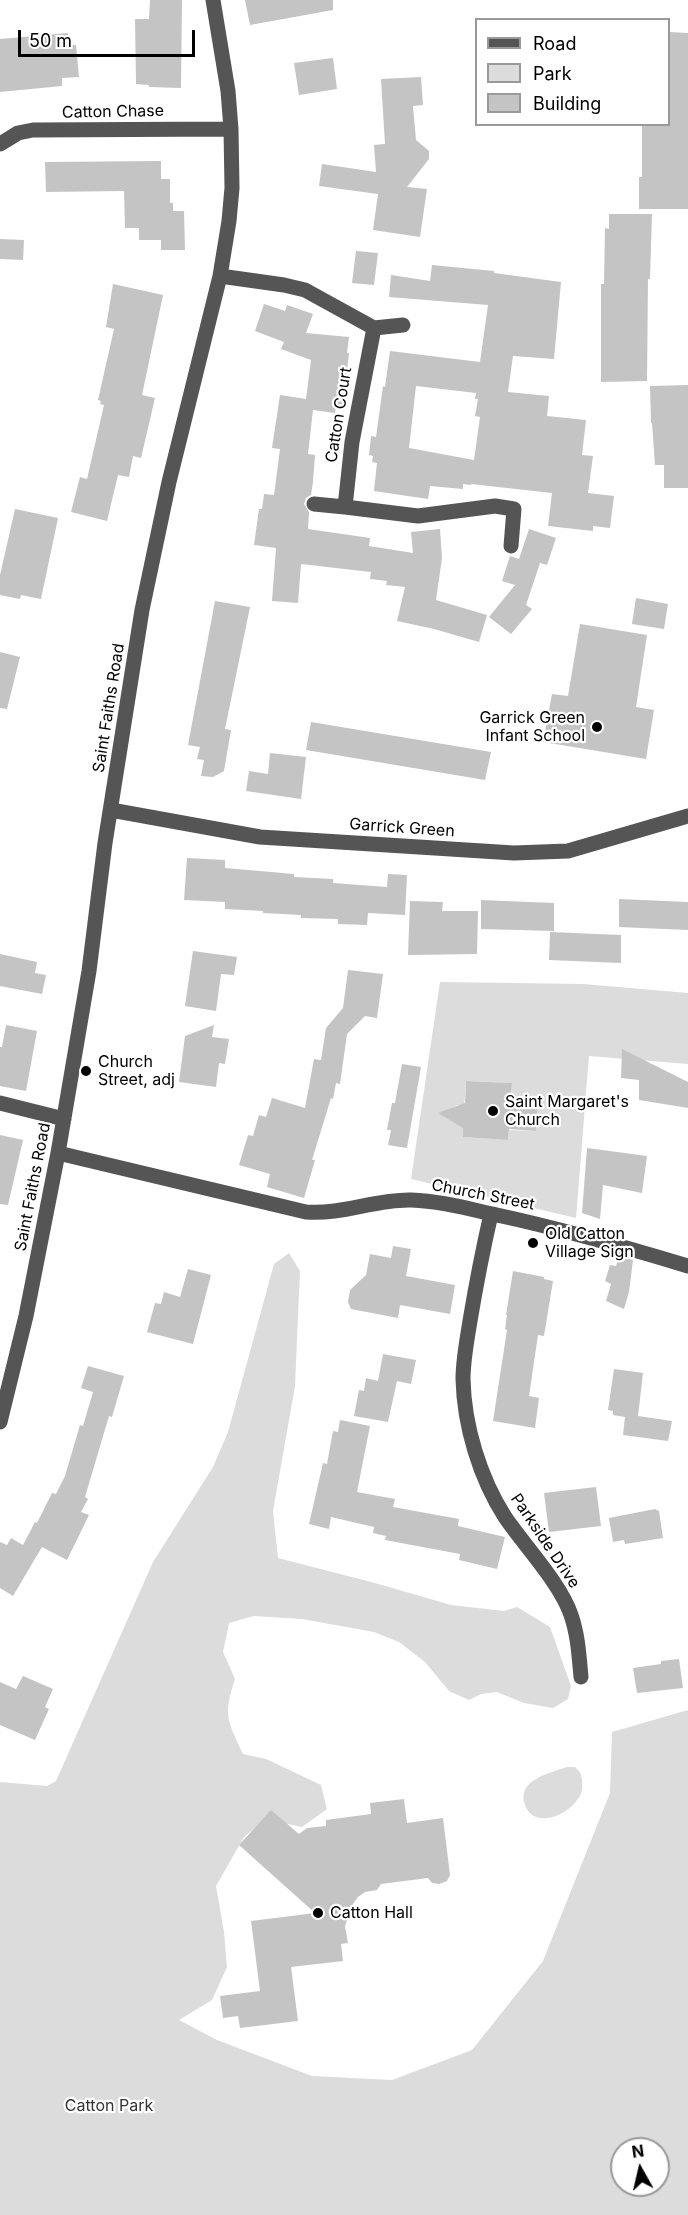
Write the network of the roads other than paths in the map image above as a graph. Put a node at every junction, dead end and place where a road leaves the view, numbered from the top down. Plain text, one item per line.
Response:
1 (213, 0) edge
2 (231, 129) junction
3 (0, 144) edge
4 (220, 276) junction
5 (403, 325) dead end
6 (374, 328) junction
7 (314, 504) dead end
8 (345, 507) junction
9 (511, 546) dead end
10 (111, 810) junction
11 (688, 816) edge
12 (0, 1103) edge
13 (64, 1119) junction
14 (58, 1153) junction
15 (490, 1214) junction
16 (688, 1266) edge
17 (0, 1422) edge
18 (581, 1677) dead end

1 - 2 street, Saint Faiths Road
2 - 3 street, Catton Chase
2 - 4 street, Saint Faiths Road
4 - 6 street
4 - 10 street, Saint Faiths Road
5 - 6 street
6 - 8 street, Catton Court
7 - 8 street
8 - 9 street
10 - 11 street, Garrick Green
10 - 13 street, Saint Faiths Road
12 - 13 street
13 - 14 street, Saint Faiths Road
14 - 15 street, Church Street
14 - 17 street, Saint Faiths Road
15 - 16 street, Church Street
15 - 18 street, Parkside Drive

